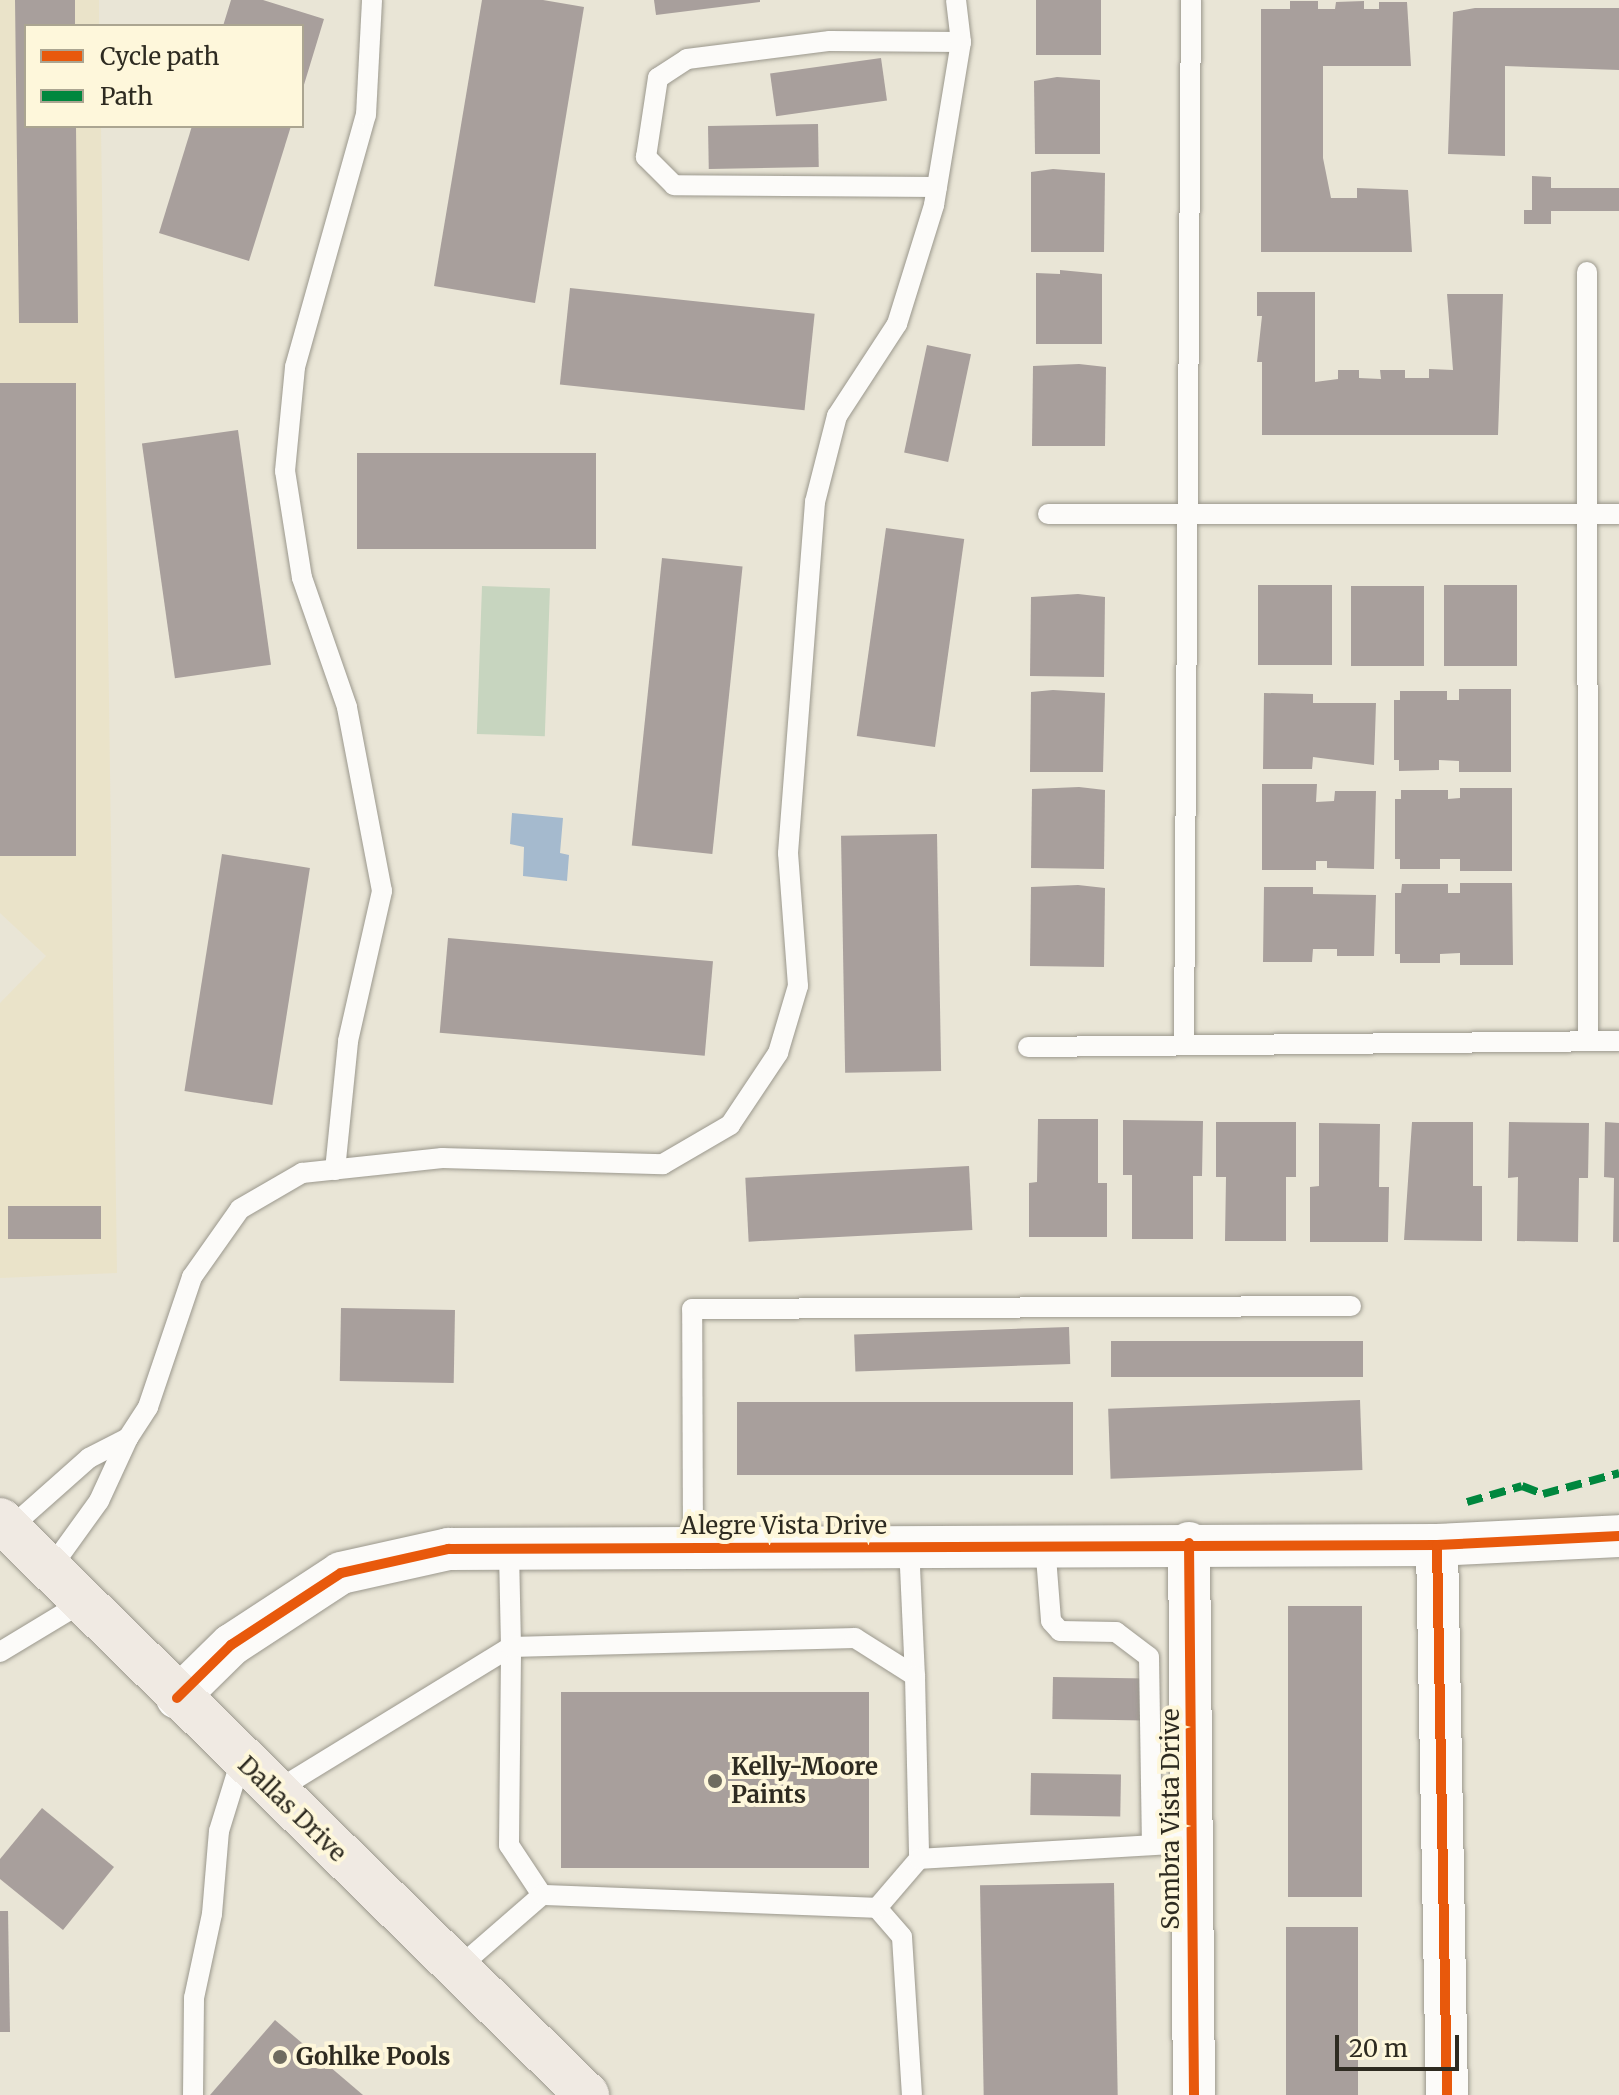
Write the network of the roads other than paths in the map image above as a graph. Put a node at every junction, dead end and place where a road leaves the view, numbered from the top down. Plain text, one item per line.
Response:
1 (372, 0) edge
2 (956, 0) edge
3 (1191, 0) edge
4 (961, 42) junction
5 (937, 187) junction
6 (1587, 272) dead end
7 (1048, 514) dead end
8 (1585, 514) junction
9 (1619, 514) edge
10 (1187, 518) junction
11 (1588, 1041) junction
12 (1619, 1041) edge
13 (1184, 1045) junction
14 (1028, 1047) dead end
15 (335, 1170) junction
16 (1351, 1306) dead end
17 (128, 1438) junction
18 (5, 1524) edge
19 (1619, 1536) edge
20 (1189, 1543) junction
21 (1045, 1544) junction
22 (909, 1545) junction
23 (1437, 1545) junction
24 (693, 1547) junction
25 (509, 1548) junction
26 (50, 1569) junction
27 (83, 1602) junction
28 (511, 1647) junction
29 (0, 1652) edge
30 (915, 1676) junction
31 (177, 1698) junction
32 (241, 1760) junction
33 (274, 1792) junction
34 (1172, 1844) junction
35 (919, 1859) junction
36 (542, 1895) junction
37 (877, 1908) junction
38 (457, 1969) junction
39 (193, 2095) edge
40 (587, 2095) edge
41 (912, 2095) edge
42 (1194, 2095) edge
43 (1447, 2095) edge

1 - 15 lane
2 - 4 lane
3 - 10 lane
4 - 5 lane
4 - 5 lane
5 - 15 lane
6 - 8 lane
7 - 10 lane
8 - 9 lane
8 - 10 lane
8 - 11 lane
10 - 13 lane
11 - 12 lane
11 - 13 lane
13 - 14 lane
15 - 17 lane
16 - 24 lane
17 - 18 lane
17 - 26 lane
18 - 26 main road, Dallas Drive
19 - 23 street, Alegre Vista Drive
20 - 21 street, Alegre Vista Drive
20 - 23 street, Alegre Vista Drive
20 - 34 street, Sombra Vista Drive
21 - 22 street, Alegre Vista Drive
21 - 34 lane
22 - 24 street, Alegre Vista Drive
22 - 30 lane
23 - 43 street
24 - 25 street, Alegre Vista Drive
25 - 28 lane
25 - 31 street, Alegre Vista Drive
26 - 27 main road, Dallas Drive
27 - 29 lane
27 - 31 main road, Dallas Drive
28 - 30 lane
28 - 33 lane
28 - 36 lane
30 - 35 lane
31 - 32 main road, Dallas Drive
32 - 33 main road, Dallas Drive
32 - 39 lane
33 - 38 main road, Dallas Drive
34 - 35 lane
34 - 42 street, Sombra Vista Drive
35 - 37 lane
36 - 37 lane
36 - 38 lane
37 - 41 lane
38 - 40 main road, Dallas Drive

